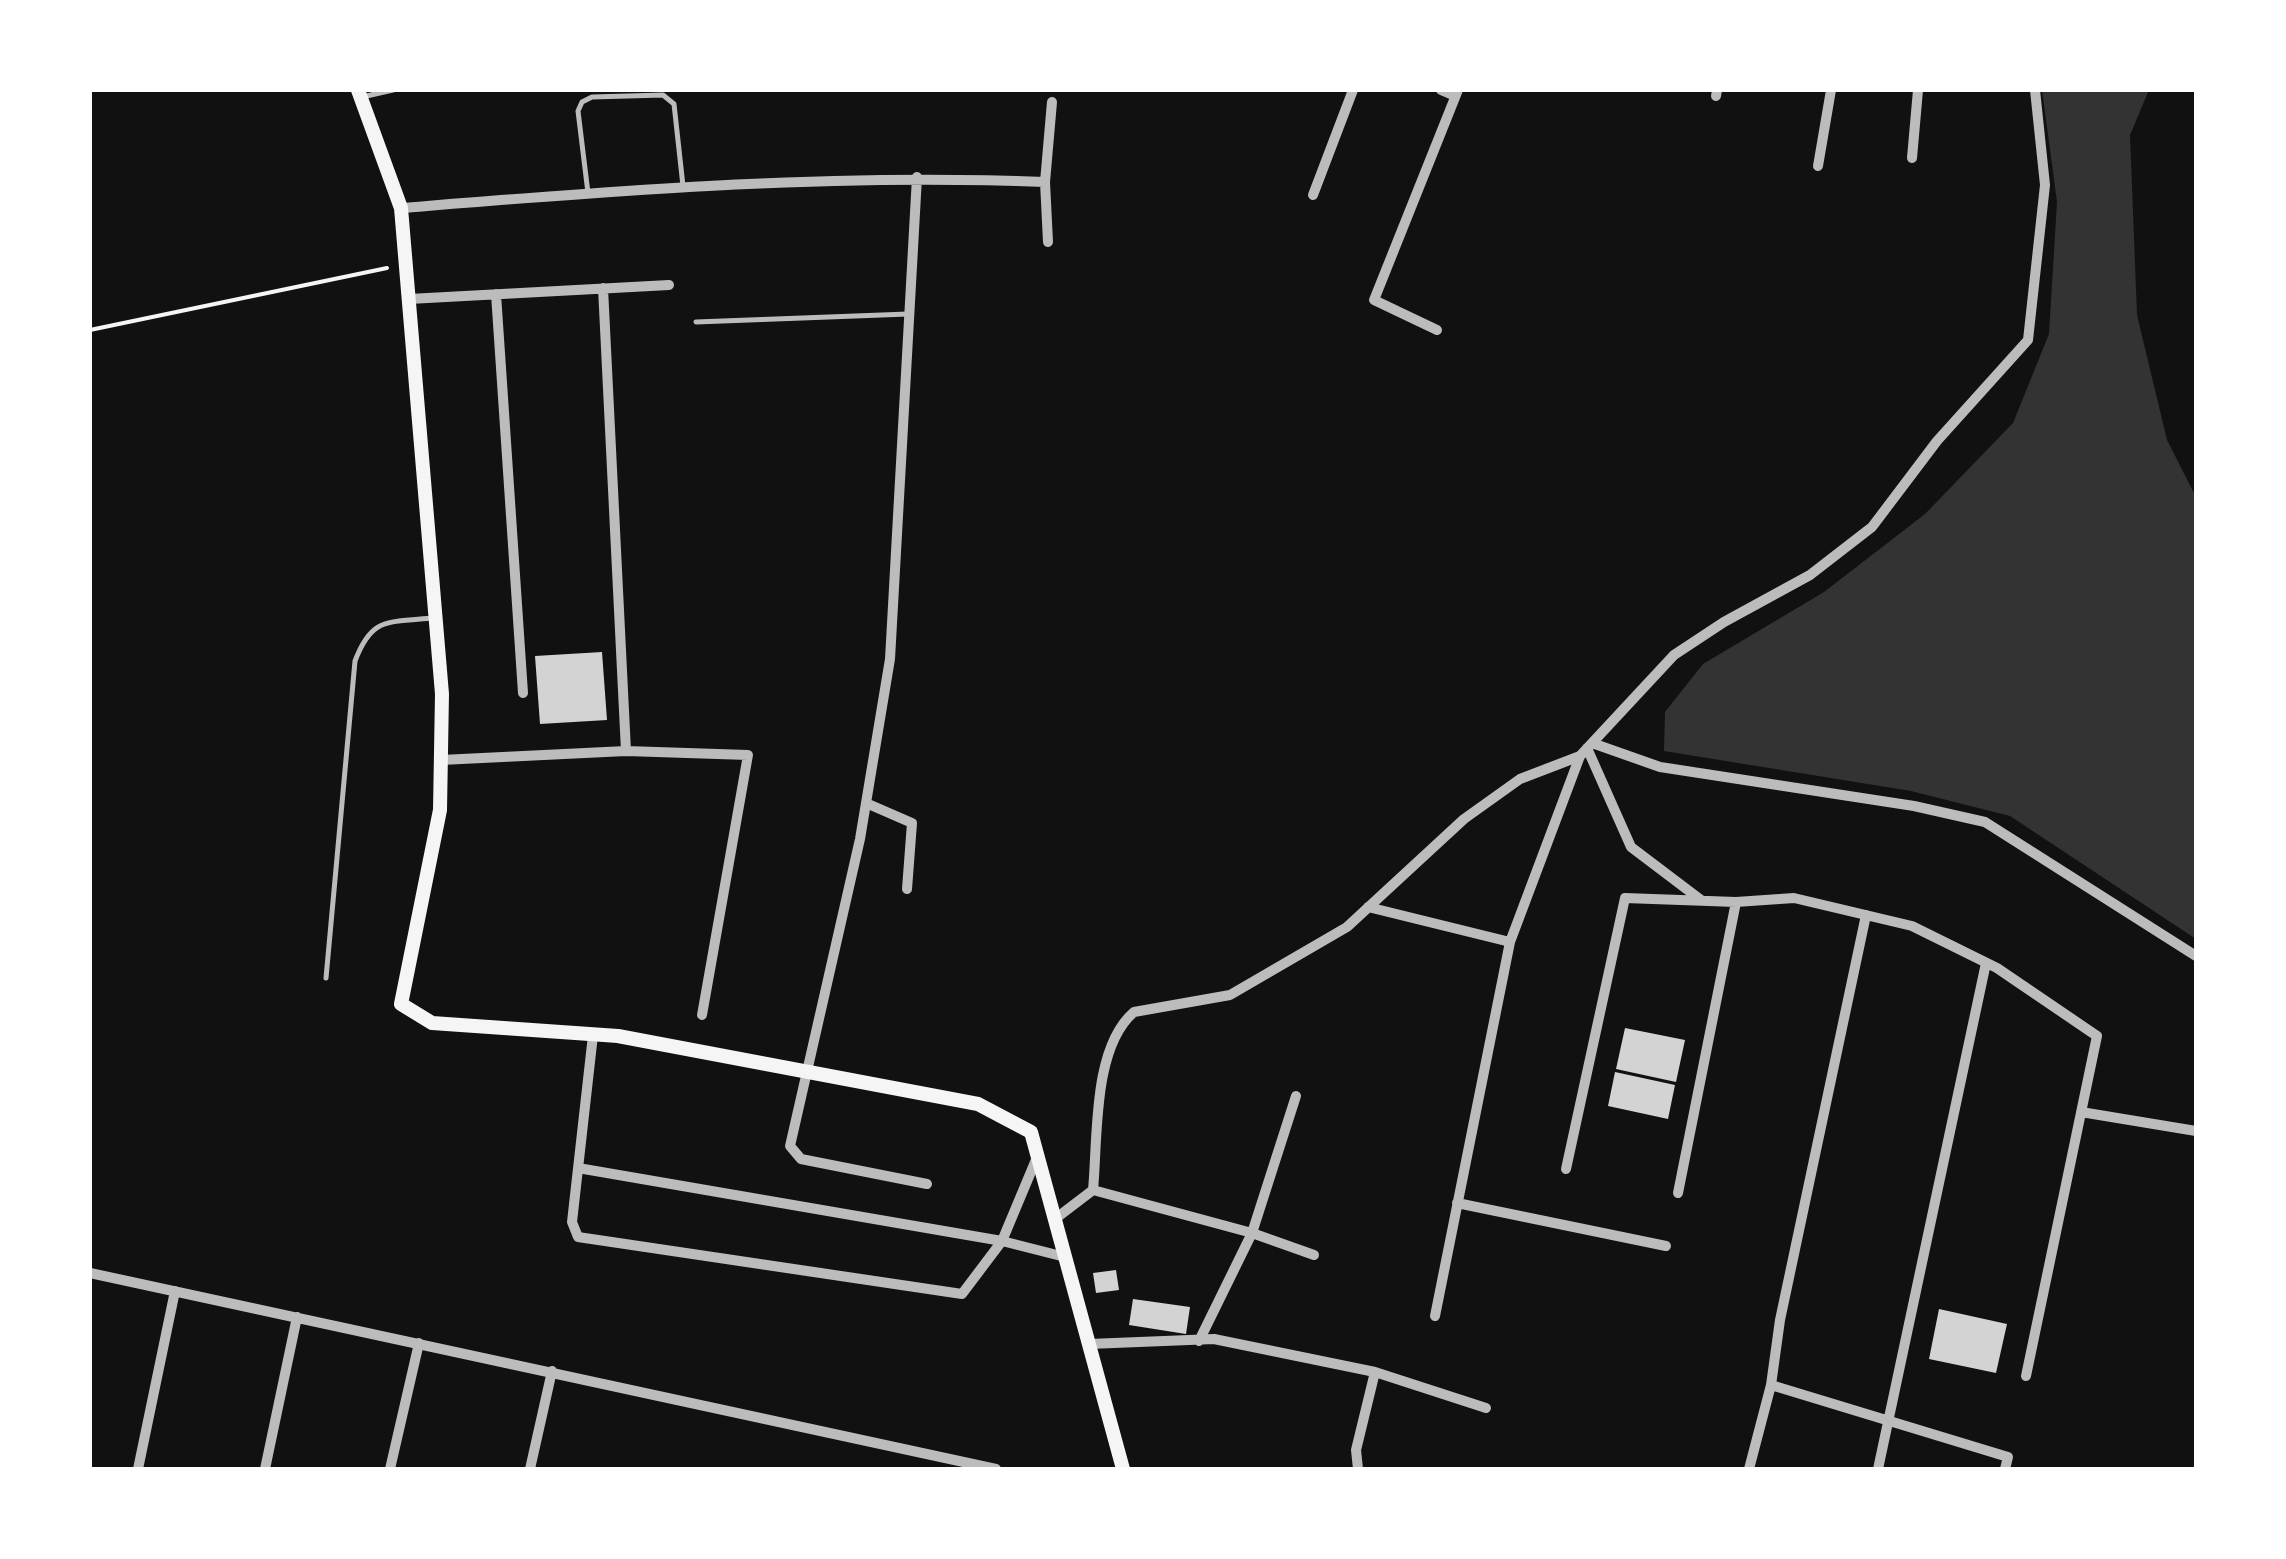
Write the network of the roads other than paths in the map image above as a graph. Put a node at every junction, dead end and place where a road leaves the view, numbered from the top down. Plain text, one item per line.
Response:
1 (393, 90) edge
2 (1353, 90) edge
3 (1441, 90) edge
4 (1830, 90) edge
5 (1918, 90) edge
6 (2035, 90) edge
7 (360, 93) edge
8 (1457, 93) edge
9 (1052, 102) dead end
10 (1912, 158) dead end
11 (1818, 166) dead end
12 (917, 177) junction
13 (1045, 182) junction
14 (683, 186) junction
15 (588, 193) junction
16 (1313, 195) dead end
17 (401, 208) junction
18 (1048, 242) dead end
19 (669, 285) dead end
20 (603, 288) junction
21 (496, 294) junction
22 (409, 299) junction
23 (909, 314) junction
24 (696, 322) dead end
25 (1438, 330) dead end
26 (437, 617) junction
27 (523, 694) dead end
28 (1586, 749) junction
29 (626, 750) junction
30 (440, 760) junction
31 (866, 803) junction
32 (907, 889) dead end
33 (1702, 900) junction
34 (1736, 902) junction
35 (1368, 907) junction
36 (1866, 915) junction
37 (1510, 942) junction
38 (2196, 956) edge
39 (1986, 963) junction
40 (326, 978) dead end
41 (702, 1015) dead end
42 (593, 1034) junction
43 (806, 1072) junction
44 (1296, 1096) dead end
45 (2081, 1112) junction
46 (2196, 1131) edge
47 (1038, 1155) junction
48 (578, 1168) junction
49 (1566, 1169) dead end
50 (927, 1184) dead end
51 (1094, 1190) junction
52 (1678, 1193) dead end
53 (1458, 1203) junction
54 (1055, 1219) junction
55 (1252, 1233) junction
56 (1002, 1240) junction
57 (1666, 1246) dead end
58 (1314, 1255) dead end
59 (1066, 1257) junction
60 (90, 1272) edge
61 (175, 1291) junction
62 (1435, 1316) dead end
63 (298, 1317) junction
64 (1200, 1341) junction
65 (419, 1343) junction
66 (1089, 1344) junction
67 (552, 1371) junction
68 (1376, 1372) junction
69 (2026, 1376) dead end
70 (1771, 1385) junction
71 (1486, 1408) dead end
72 (1891, 1421) junction
73 (138, 1469) edge
74 (265, 1469) edge
75 (390, 1469) edge
76 (530, 1469) edge
77 (996, 1469) edge
78 (1123, 1469) edge
79 (1358, 1469) edge
80 (1749, 1469) edge
81 (1878, 1469) edge
82 (2005, 1469) edge

1 - 7 lane
2 - 16 street
3 - 8 street
4 - 11 street
5 - 10 street
6 - 28 street
7 - 17 main road
8 - 25 street
9 - 13 street
12 - 13 street
12 - 14 street
12 - 23 street
13 - 18 street
14 - 15 street
14 - 15 lane
15 - 17 street
17 - 22 main road
19 - 20 street
20 - 21 street
20 - 29 street
21 - 22 street
21 - 27 street
22 - 26 main road
23 - 24 lane
23 - 31 street
26 - 30 main road
26 - 40 lane
28 - 33 street
28 - 35 street
28 - 37 street
28 - 38 street
29 - 30 street
29 - 41 street
30 - 42 main road
31 - 32 street
31 - 43 street
33 - 34 street
33 - 49 street
34 - 36 street
34 - 52 street
35 - 37 street
35 - 51 street
36 - 39 street
36 - 70 street
37 - 53 street
39 - 45 street
39 - 72 street
42 - 43 main road
42 - 48 street
43 - 47 main road
43 - 50 street
44 - 55 street
45 - 46 street
45 - 69 street
47 - 54 main road
47 - 56 street
48 - 56 street
48 - 56 street
51 - 54 street
51 - 55 street
53 - 57 street
53 - 62 street
54 - 59 main road
55 - 58 street
55 - 64 street
56 - 59 street
59 - 66 main road
60 - 61 street
61 - 63 street
61 - 73 street
63 - 65 street
63 - 74 street
64 - 66 street
64 - 68 street
65 - 67 street
65 - 75 street
66 - 78 main road
67 - 76 street
67 - 77 street
68 - 71 street
68 - 79 street
70 - 72 street
70 - 80 street
72 - 81 street
72 - 82 street

